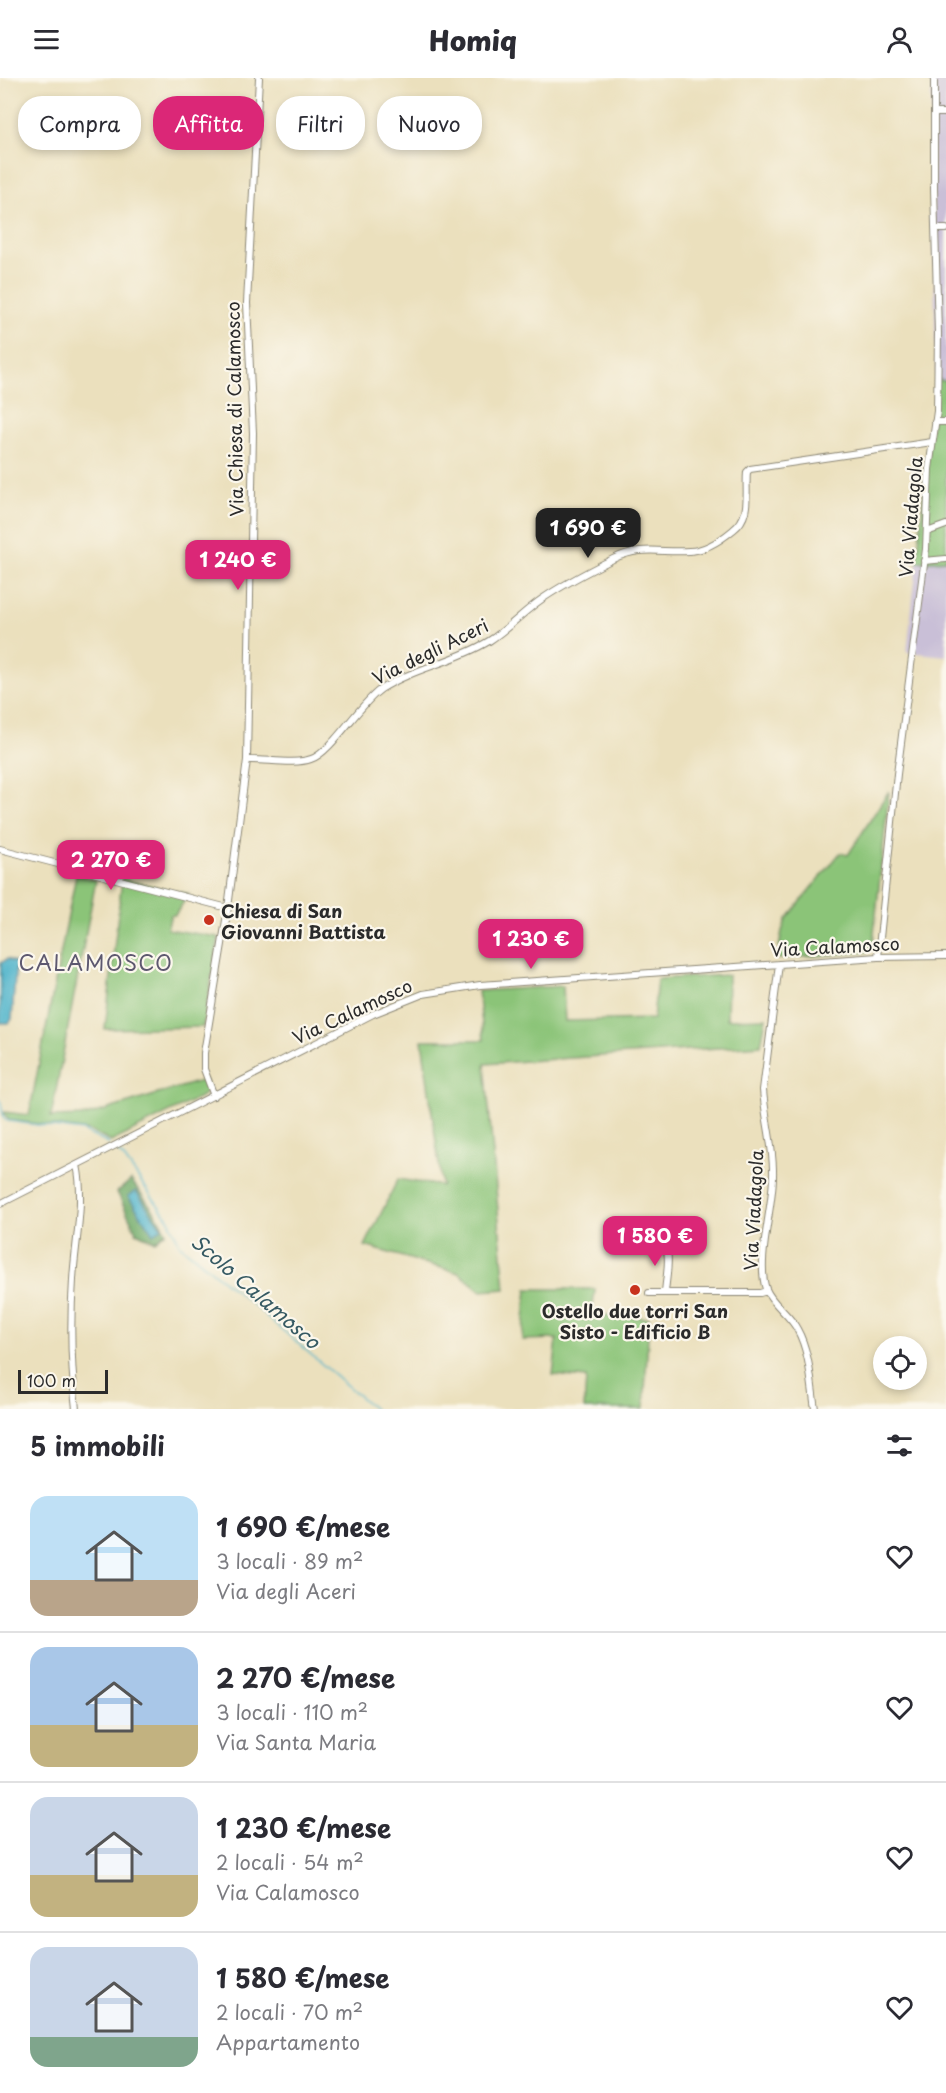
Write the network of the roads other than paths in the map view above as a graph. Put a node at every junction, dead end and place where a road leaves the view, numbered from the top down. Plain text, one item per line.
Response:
1 (259, 78) edge
2 (934, 78) edge
3 (934, 113) junction
4 (946, 113) edge
5 (936, 229) junction
6 (946, 229) edge
7 (935, 422) junction
8 (946, 422) edge
9 (932, 442) junction
10 (946, 525) edge
11 (927, 532) junction
12 (946, 559) edge
13 (924, 561) junction
14 (248, 760) junction
15 (0, 849) edge
16 (228, 908) junction
17 (946, 956) edge
18 (878, 957) junction
19 (779, 964) junction
20 (214, 1096) junction
21 (77, 1166) junction
22 (0, 1204) edge
23 (658, 1235) dead end
24 (767, 1291) junction
25 (650, 1293) dead end
26 (665, 1293) junction
27 (76, 1409) edge
28 (815, 1409) edge

1 - 14 street, Via Chiesa di Calamosco
2 - 3 street, Via Viadagola
3 - 4 street
3 - 5 street, Via Viadagola
5 - 6 street
5 - 7 street, Via Viadagola
7 - 8 street
7 - 9 street, Via Viadagola
9 - 11 street, Via Viadagola
9 - 14 street, Via degli Aceri
10 - 11 street
11 - 13 street, Via Viadagola
12 - 13 street
13 - 18 street, Via Viadagola
14 - 16 street, Via Chiesa di Calamosco
15 - 16 street
16 - 20 street, Via Chiesa di Calamosco
17 - 18 street, Via Calamosco
18 - 19 street, Via Calamosco
19 - 20 street, Via Calamosco
19 - 24 street, Via Viadagola
20 - 21 street, Via Calamosco
21 - 22 street, Via Calamosco
21 - 27 street
23 - 26 street
24 - 26 street
24 - 28 street, Via Viadagola
25 - 26 street

